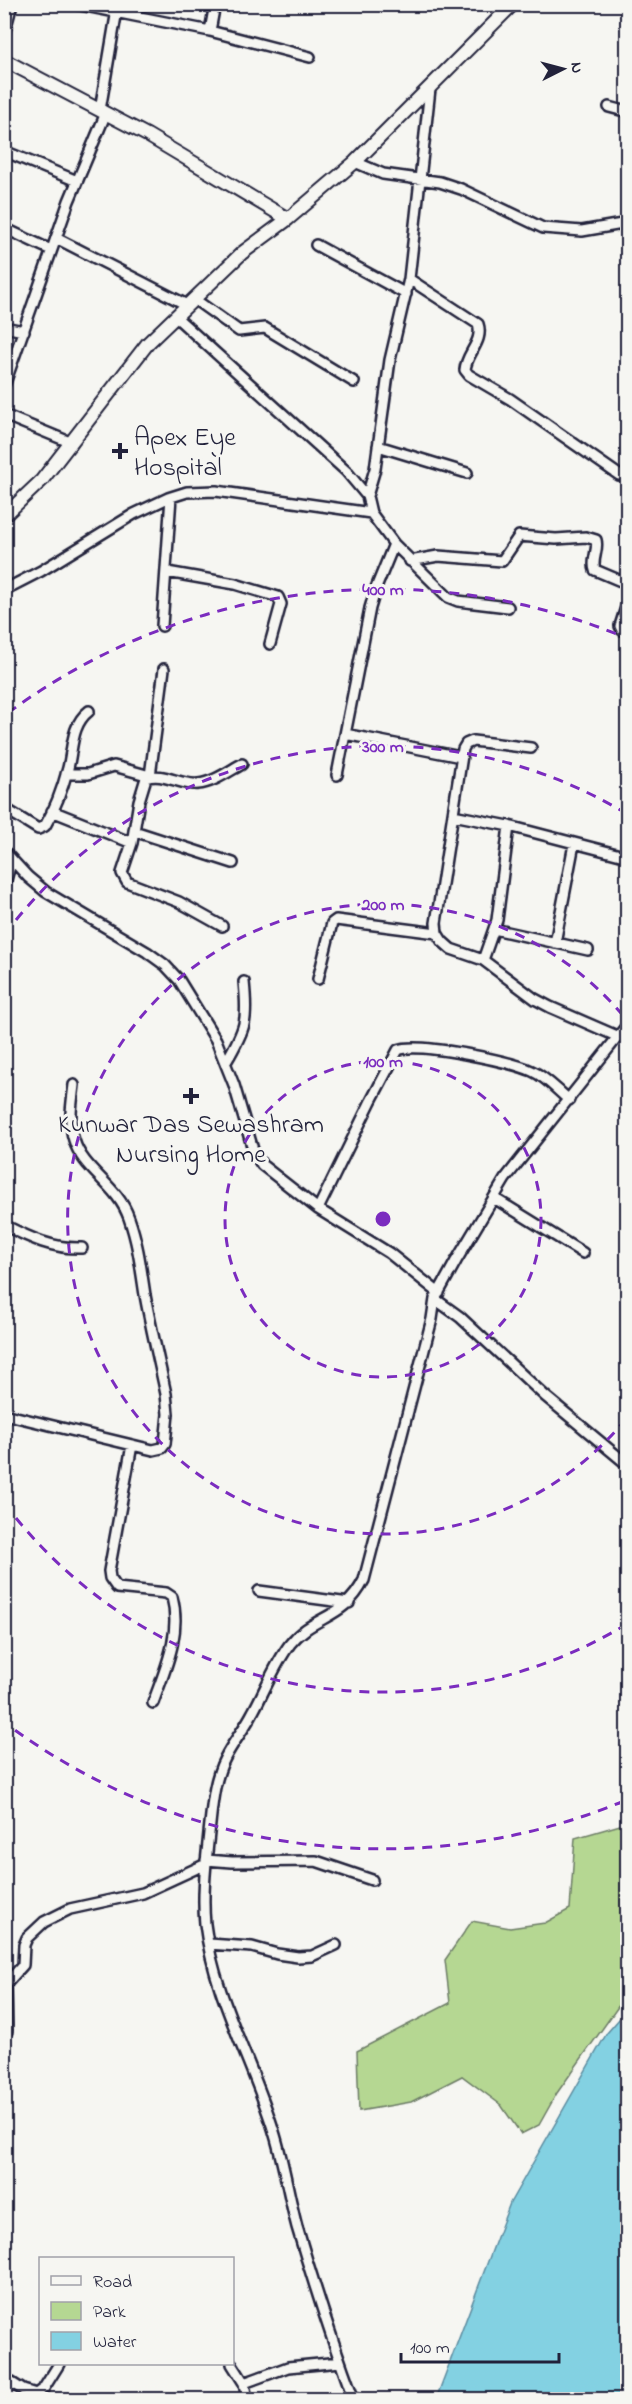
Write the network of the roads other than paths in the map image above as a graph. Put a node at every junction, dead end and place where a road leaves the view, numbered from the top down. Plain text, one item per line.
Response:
1 (12, 4) edge
2 (75, 4) edge
3 (214, 4) edge
4 (513, 4) edge
5 (118, 9) edge
6 (210, 31) junction
7 (4, 34) edge
8 (310, 57) dead end
9 (4, 60) edge
10 (430, 89) junction
11 (609, 107) dead end
12 (103, 111) junction
13 (627, 112) edge
14 (4, 151) edge
15 (355, 162) junction
16 (421, 178) junction
17 (77, 181) junction
18 (288, 219) junction
19 (627, 223) edge
20 (4, 228) edge
21 (56, 238) junction
22 (316, 245) dead end
23 (51, 250) junction
24 (409, 279) junction
25 (406, 294) junction
26 (191, 302) junction
27 (176, 317) junction
28 (4, 327) edge
29 (24, 331) junction
30 (354, 382) dead end
31 (4, 386) edge
32 (4, 415) edge
33 (72, 443) junction
34 (378, 446) junction
35 (467, 473) dead end
36 (619, 475) dead end
37 (367, 496) junction
38 (171, 497) junction
39 (371, 513) junction
40 (4, 516) edge
41 (394, 544) junction
42 (410, 561) junction
43 (167, 572) junction
44 (627, 584) edge
45 (4, 590) edge
46 (627, 601) edge
47 (508, 607) dead end
48 (162, 626) dead end
49 (627, 632) edge
50 (270, 644) dead end
51 (164, 669) dead end
52 (89, 711) dead end
53 (345, 734) junction
54 (531, 748) dead end
55 (461, 756) junction
56 (242, 764) dead end
57 (66, 774) junction
58 (337, 775) dead end
59 (150, 776) junction
60 (4, 808) edge
61 (52, 811) junction
62 (453, 814) junction
63 (508, 826) junction
64 (134, 831) junction
65 (132, 843) junction
66 (574, 844) junction
67 (4, 851) edge
68 (627, 857) edge
69 (12, 860) junction
70 (233, 863) dead end
71 (4, 886) edge
72 (222, 926) dead end
73 (494, 929) junction
74 (437, 933) junction
75 (555, 943) junction
76 (588, 950) dead end
77 (483, 960) junction
78 (318, 979) dead end
79 (244, 981) dead end
80 (627, 1024) edge
81 (619, 1037) junction
82 (226, 1062) junction
83 (74, 1085) dead end
84 (569, 1100) junction
85 (494, 1198) junction
86 (318, 1209) junction
87 (4, 1224) edge
88 (82, 1248) dead end
89 (583, 1253) dead end
90 (437, 1296) junction
91 (4, 1414) edge
92 (132, 1445) junction
93 (627, 1466) edge
94 (259, 1591) dead end
95 (349, 1603) junction
96 (153, 1703) dead end
97 (206, 1862) junction
98 (372, 1880) dead end
99 (209, 1944) junction
100 (336, 1944) dead end
101 (8, 2031) dead end
102 (340, 2362) junction
103 (58, 2365) edge
104 (233, 2365) edge
105 (4, 2378) edge
106 (244, 2383) junction
107 (247, 2400) edge
108 (354, 2400) edge

1 - 7 street
2 - 5 street
3 - 6 street
4 - 10 main road
5 - 6 street
5 - 12 street
6 - 8 street
9 - 12 main road
10 - 15 main road
10 - 16 street
11 - 13 street
12 - 17 street
12 - 18 main road
14 - 17 street
15 - 16 street
15 - 18 main road
16 - 19 street
16 - 24 street
17 - 21 street
18 - 26 main road
20 - 23 street
21 - 23 street
21 - 26 street
22 - 25 street
23 - 29 street
24 - 25 street
24 - 36 street
25 - 34 street
26 - 27 main road
26 - 30 street
27 - 33 main road
27 - 37 street
28 - 29 street
29 - 31 street
32 - 33 street
33 - 40 main road
34 - 35 street
34 - 37 street
37 - 39 street
38 - 39 street
38 - 43 street
38 - 45 street
39 - 41 street
41 - 42 street
41 - 53 street
42 - 44 street
42 - 47 street
43 - 48 street
43 - 50 street
46 - 49 street
51 - 59 street
52 - 57 street
53 - 55 street
53 - 58 street
54 - 55 street
55 - 62 street
56 - 59 street
57 - 59 street
57 - 61 street
59 - 64 street
60 - 61 street
61 - 65 street
62 - 63 street
62 - 74 street
63 - 66 street
63 - 73 street
64 - 65 street
64 - 70 street
65 - 72 street
66 - 68 street
66 - 75 street
67 - 69 street
69 - 71 street
69 - 82 street
73 - 75 street
73 - 77 street
74 - 77 street
74 - 78 street
75 - 76 street
77 - 81 street
79 - 82 street
80 - 81 street
81 - 84 street
82 - 86 street
83 - 92 street
84 - 85 street
84 - 86 street
85 - 89 street
85 - 90 street
86 - 90 street
87 - 88 street
90 - 93 street
90 - 95 street
91 - 92 street
92 - 96 street
94 - 95 street
95 - 97 street
97 - 98 street
97 - 99 street
97 - 101 street
99 - 100 street
99 - 102 street
102 - 106 street
102 - 108 street
103 - 105 street
104 - 106 street
106 - 107 street

